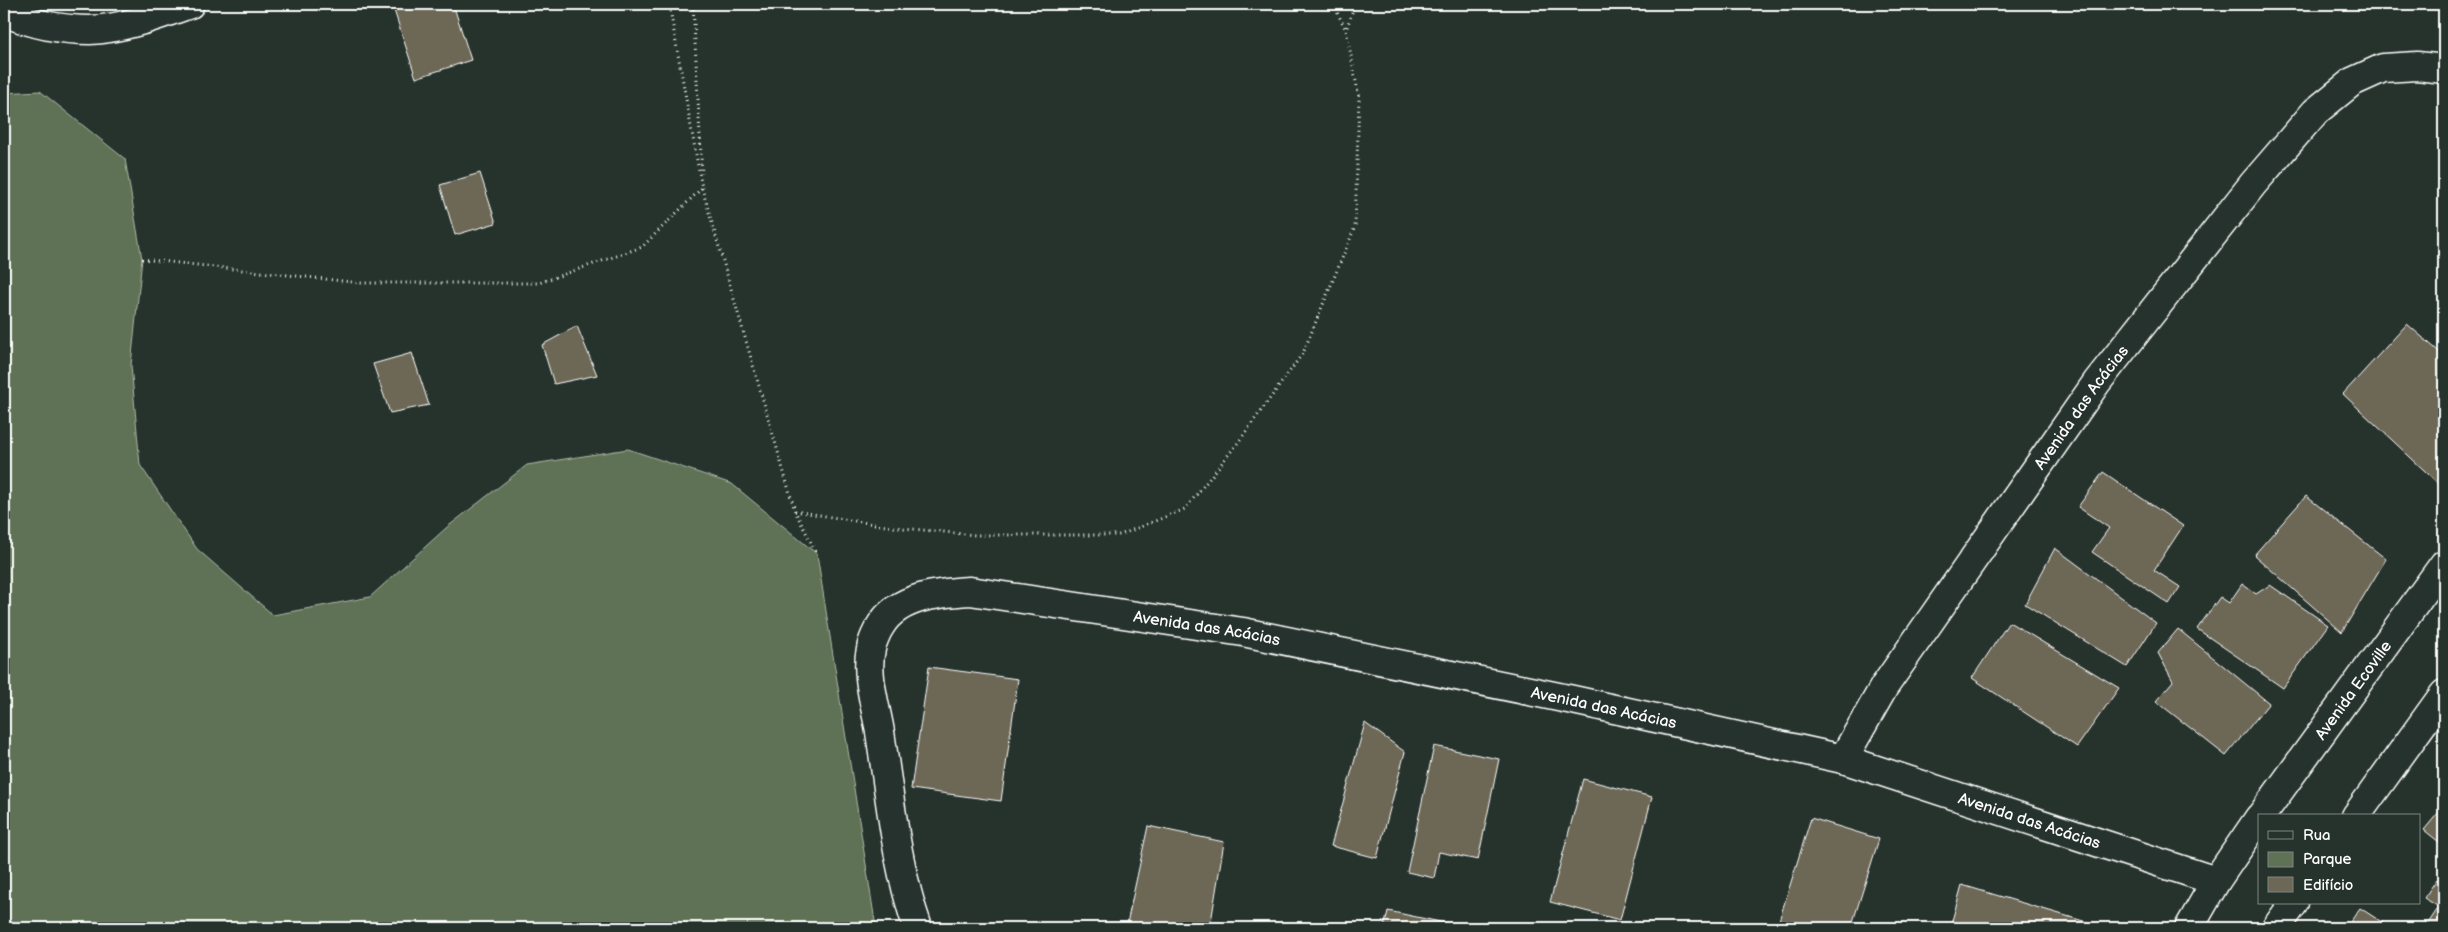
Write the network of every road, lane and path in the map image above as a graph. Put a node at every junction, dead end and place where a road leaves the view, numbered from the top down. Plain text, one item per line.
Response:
1 (190, 4) edge
2 (669, 4) edge
3 (693, 4) edge
4 (1333, 4) edge
5 (1355, 4) edge
6 (4, 12) edge
7 (1346, 30) junction
8 (2444, 69) edge
9 (702, 188) junction
10 (142, 259) dead end
11 (795, 511) junction
12 (816, 554) dead end
13 (2444, 564) edge
14 (2444, 694) edge
15 (1843, 759) junction
16 (2262, 814) edge
17 (2357, 814) edge
18 (2258, 820) edge
19 (2216, 880) junction
20 (2293, 904) edge
21 (918, 928) edge
22 (2188, 928) edge
23 (2276, 928) edge

1 - 6 street
2 - 9 path
3 - 9 path
4 - 7 path
5 - 7 path
7 - 11 path
8 - 15 street, Avenida das Acácias
9 - 10 path
9 - 11 path
11 - 12 path
13 - 16 street, Avenida Ecoville
14 - 17 street
15 - 19 street, Avenida das Acácias
15 - 21 street, Avenida das Acácias
18 - 19 street, Avenida Ecoville
19 - 22 street, Avenida Ecoville
20 - 23 street

